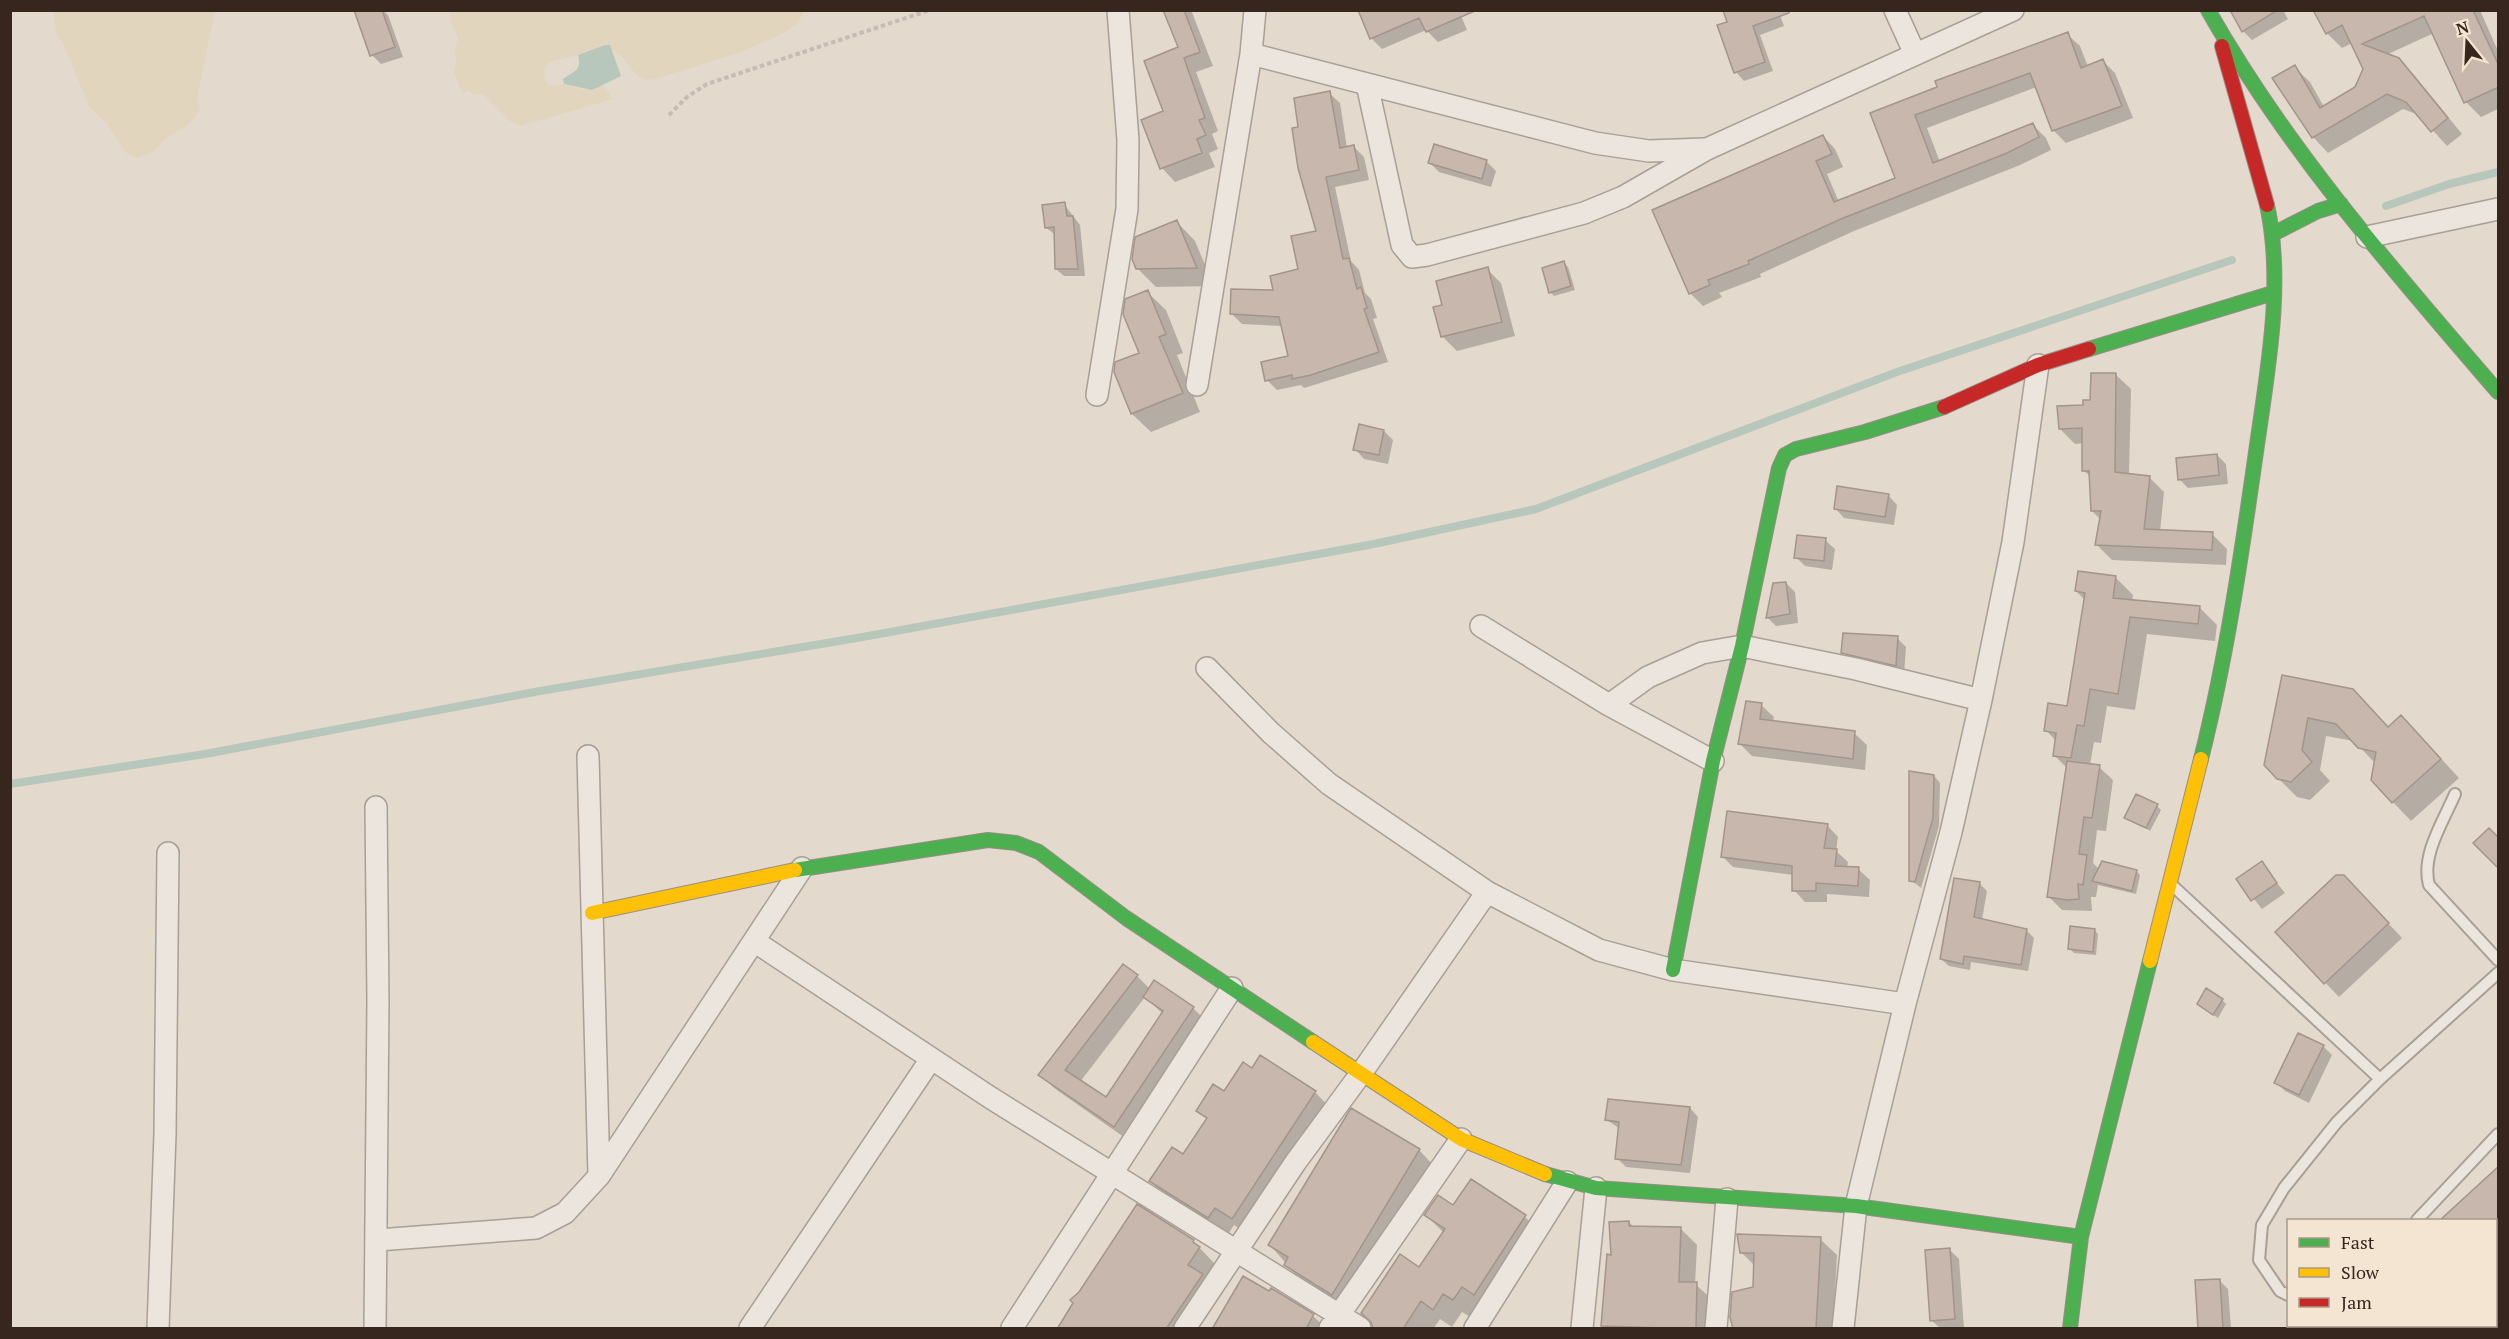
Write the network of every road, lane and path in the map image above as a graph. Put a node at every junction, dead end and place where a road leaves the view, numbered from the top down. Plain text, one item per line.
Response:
1 (930, 10) edge
2 (1118, 10) edge
3 (1255, 10) edge
4 (1895, 10) edge
5 (2013, 10) edge
6 (2208, 10) edge
7 (2215, 24) junction
8 (1251, 54) junction
9 (1915, 54) junction
10 (1367, 84) junction
11 (669, 116) dead end
12 (1707, 148) junction
13 (2341, 204) junction
14 (2499, 209) edge
15 (2273, 234) junction
16 (2367, 237) junction
17 (2273, 293) junction
18 (2038, 365) junction
19 (1197, 385) dead end
20 (2499, 392) edge
21 (1097, 395) dead end
22 (1481, 626) dead end
23 (1742, 646) junction
24 (1207, 668) dead end
25 (1981, 700) junction
26 (1610, 705) junction
27 (588, 756) dead end
28 (1713, 761) junction
29 (2455, 794) dead end
30 (376, 807) dead end
31 (168, 853) dead end
32 (802, 868) junction
33 (2170, 883) junction
34 (1487, 891) junction
35 (592, 913) junction
36 (754, 941) junction
37 (2499, 960) edge
38 (1673, 970) junction
39 (2499, 973) edge
40 (1232, 988) junction
41 (1905, 1004) junction
42 (931, 1059) junction
43 (1362, 1072) junction
44 (2380, 1079) junction
45 (2499, 1134) edge
46 (1461, 1138) junction
47 (1112, 1171) junction
48 (599, 1176) junction
49 (1567, 1182) junction
50 (1596, 1188) junction
51 (1727, 1199) junction
52 (1856, 1206) junction
53 (2418, 1219) edge
54 (2081, 1237) junction
55 (378, 1240) junction
56 (1237, 1252) junction
57 (2287, 1294) edge
58 (1335, 1322) edge
59 (158, 1329) edge
60 (375, 1329) edge
61 (750, 1329) edge
62 (1012, 1329) edge
63 (1185, 1329) edge
64 (1360, 1329) edge
65 (1475, 1329) edge
66 (1582, 1329) edge
67 (1716, 1329) edge
68 (1843, 1329) edge
69 (2070, 1329) edge

1 - 11 path
2 - 21 street
3 - 8 street
4 - 9 street
5 - 9 street
6 - 7 street
7 - 13 street
7 - 15 street
8 - 10 street
8 - 19 street
9 - 12 street
10 - 12 street
10 - 12 street
13 - 15 street
13 - 16 street
14 - 16 street
15 - 17 street
16 - 20 street
17 - 18 street
17 - 33 street
18 - 23 street
18 - 25 street
22 - 26 street
23 - 25 street
23 - 26 street
23 - 28 street
24 - 34 street
25 - 41 street
26 - 28 street
27 - 35 street
28 - 38 street
29 - 37 lane
30 - 55 street
31 - 59 street
32 - 35 street
32 - 36 street
32 - 40 street
33 - 44 lane
33 - 54 street
34 - 38 street
34 - 43 street
35 - 48 street
36 - 42 street
36 - 48 street
38 - 41 street
39 - 44 lane
40 - 43 street
40 - 47 street
41 - 52 street
42 - 47 street
42 - 61 street
43 - 46 street
43 - 56 street
44 - 57 lane
45 - 53 lane
46 - 49 street
46 - 58 street
47 - 56 street
47 - 62 street
48 - 55 street
49 - 50 street
49 - 65 street
50 - 51 street
50 - 66 street
51 - 52 street
51 - 67 street
52 - 54 street
52 - 68 street
54 - 69 street
55 - 60 street
56 - 58 street
56 - 63 street
58 - 64 street

